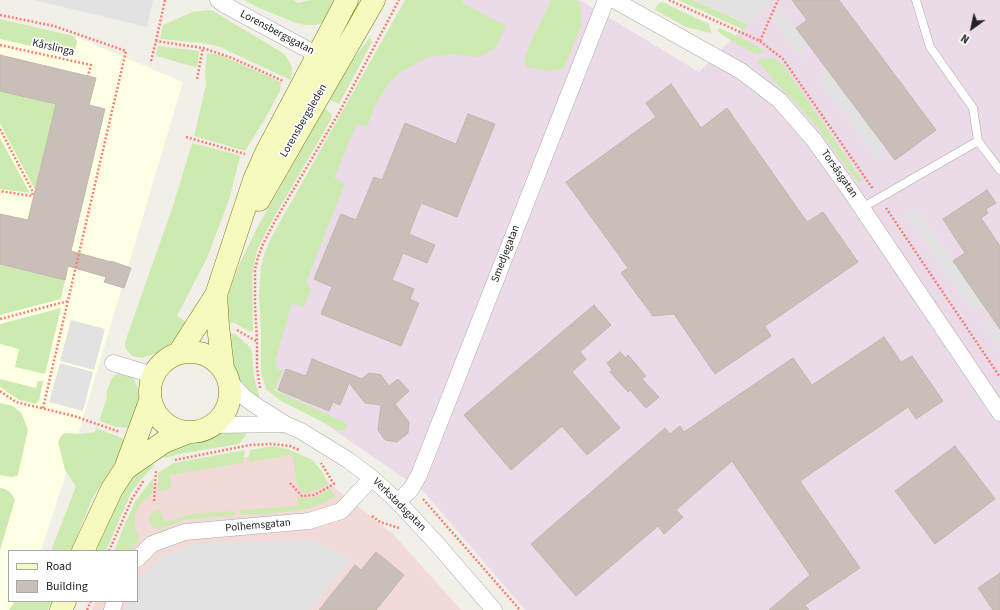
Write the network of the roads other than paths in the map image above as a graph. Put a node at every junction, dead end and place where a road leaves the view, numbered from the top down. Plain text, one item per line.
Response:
1 (218, 0) edge
2 (348, 0) edge
3 (374, 0) edge
4 (606, 0) edge
5 (614, 0) edge
6 (916, 0) edge
7 (318, 55) junction
8 (337, 66) junction
9 (307, 96) junction
10 (978, 141) junction
11 (1000, 170) edge
12 (862, 208) junction
13 (216, 295) junction
14 (179, 352) junction
15 (113, 363) dead end
16 (226, 374) junction
17 (153, 375) junction
18 (150, 401) junction
19 (1000, 413) edge
20 (285, 424) junction
21 (213, 425) junction
22 (189, 432) junction
23 (126, 469) junction
24 (372, 478) junction
25 (398, 502) junction
26 (83, 550) edge
27 (138, 558) edge
28 (494, 610) edge

1 - 7 street, Lorensbergsgatan
2 - 7 street, Lorensbergsleden
3 - 8 street, Lorensbergsleden
4 - 25 street, Smedjegatan
5 - 12 street, Torsåsgatan
6 - 10 lane
7 - 8 street, Lorensbergsgatan
7 - 9 street, Lorensbergsleden
8 - 9 street, Lorensbergsleden
9 - 13 street, Lorensbergsleden
10 - 11 lane
10 - 12 lane
12 - 19 street, Torsåsgatan
13 - 14 street, Lorensbergsleden
13 - 16 street, Lorensbergsleden
14 - 16 street
14 - 17 street, Lorensbergsleden
15 - 17 street
16 - 20 street, Verkstadsgatan
16 - 21 street, Lorensbergsleden
17 - 18 street, Lorensbergsleden
18 - 22 street
18 - 23 street, Lorensbergsleden
20 - 21 street, Verkstadsgatan
20 - 24 street, Verkstadsgatan
21 - 22 street, Lorensbergsleden
22 - 23 street, Lorensbergsleden
23 - 26 street, Lorensbergsleden
24 - 25 street, Verkstadsgatan
24 - 27 street, Polhemsgatan
25 - 28 street, Verkstadsgatan

